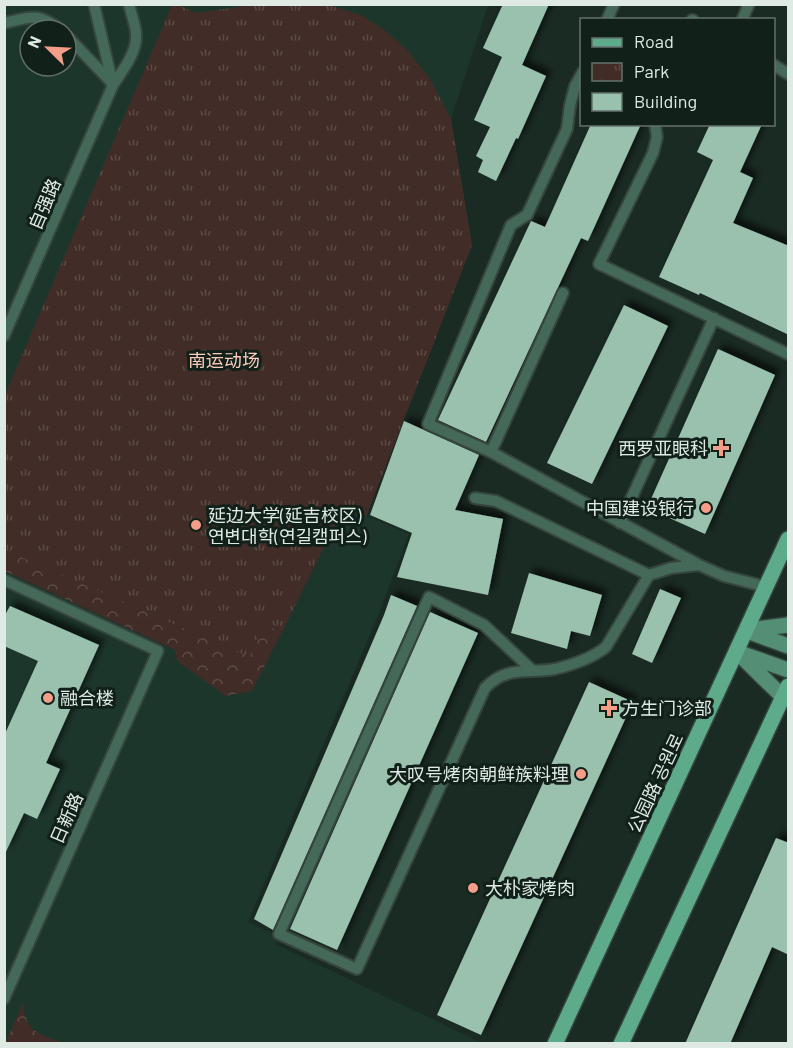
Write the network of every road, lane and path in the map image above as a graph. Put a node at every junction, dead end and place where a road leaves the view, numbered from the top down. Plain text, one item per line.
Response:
1 (94, 4) edge
2 (129, 4) edge
3 (614, 4) edge
4 (608, 18) edge
5 (78, 48) edge
6 (775, 66) edge
7 (789, 74) edge
8 (580, 77) edge
9 (113, 85) junction
10 (655, 126) edge
11 (563, 293) dead end
12 (714, 318) junction
13 (4, 336) edge
14 (789, 354) edge
15 (491, 452) junction
16 (475, 498) dead end
17 (620, 522) junction
18 (789, 539) edge
19 (699, 565) junction
20 (649, 575) junction
21 (4, 580) edge
22 (767, 587) junction
23 (789, 625) edge
24 (747, 631) junction
25 (789, 646) edge
26 (737, 652) junction
27 (532, 670) junction
28 (789, 670) edge
29 (787, 694) edge
30 (4, 999) edge
31 (555, 1044) edge
32 (621, 1044) edge

1 - 9 lane
2 - 9 lane, 自强路
3 - 4 lane
5 - 9 lane
6 - 7 lane
8 - 15 lane
9 - 13 lane, 自强路
10 - 12 lane
11 - 15 lane
12 - 14 lane
12 - 17 lane
15 - 17 lane
16 - 20 lane
17 - 19 lane
18 - 22 main road, 公园路 공원로
19 - 20 lane
19 - 22 lane
20 - 27 lane
21 - 30 lane, 日新路
22 - 24 main road, 公园路 공원로
23 - 24 street
24 - 25 street
24 - 26 main road, 公园路 공원로
26 - 28 street
26 - 29 street
26 - 31 main road, 公园路 공원로
27 - 27 lane
29 - 32 main road

